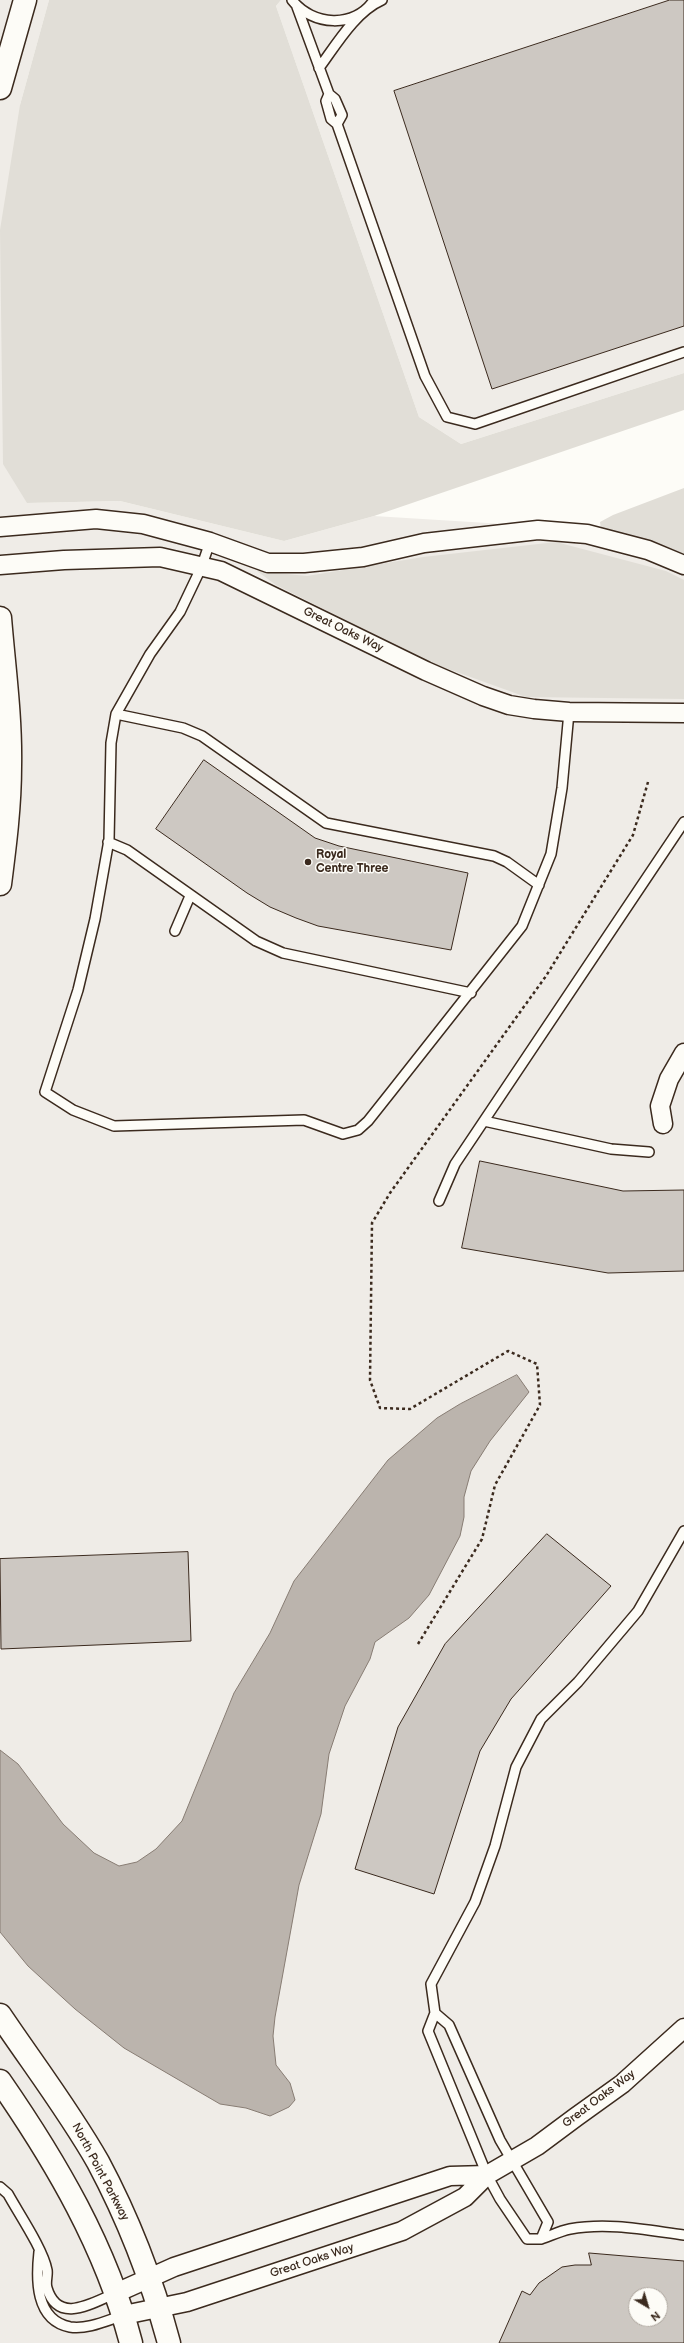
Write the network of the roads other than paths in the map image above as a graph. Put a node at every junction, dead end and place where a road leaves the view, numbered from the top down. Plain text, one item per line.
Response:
1 (25, 0) edge
2 (382, 0) edge
3 (372, 2) edge
4 (295, 4) edge
5 (319, 68) junction
6 (0, 88) edge
7 (684, 352) edge
8 (0, 527) edge
9 (210, 542) junction
10 (684, 564) edge
11 (0, 565) edge
12 (201, 568) junction
13 (0, 618) edge
14 (569, 712) junction
15 (684, 713) edge
16 (116, 714) junction
17 (684, 822) edge
18 (108, 842) junction
19 (0, 884) edge
20 (539, 885) junction
21 (190, 896) junction
22 (175, 931) dead end
23 (471, 993) junction
24 (684, 1053) edge
25 (484, 1121) junction
26 (663, 1124) dead end
27 (649, 1152) dead end
28 (440, 1201) dead end
29 (684, 1531) edge
30 (435, 2013) junction
31 (0, 2016) edge
32 (684, 2028) edge
33 (0, 2081) edge
34 (512, 2161) junction
35 (487, 2175) junction
36 (0, 2187) edge
37 (684, 2235) edge
38 (541, 2239) junction
39 (39, 2251) junction
40 (150, 2278) junction
41 (116, 2293) junction
42 (159, 2307) junction
43 (124, 2314) junction
44 (131, 2343) edge
45 (169, 2343) edge

1 - 6 street
2 - 3 lane
3 - 4 lane
3 - 5 lane
4 - 5 lane
5 - 7 lane
8 - 9 street
9 - 10 street
9 - 12 lane
11 - 12 street, Great Oaks Way
12 - 14 street, Great Oaks Way
12 - 16 lane
13 - 19 street
14 - 15 street, Great Oaks Way
14 - 20 lane
16 - 18 lane
16 - 20 lane
17 - 25 lane
18 - 21 lane
18 - 23 lane
20 - 23 lane
21 - 22 lane
21 - 23 lane
24 - 26 street
25 - 27 lane
25 - 28 lane
29 - 30 lane
30 - 34 lane
30 - 35 lane
31 - 40 street, North Point Parkway
32 - 34 street, Great Oaks Way
33 - 41 street
34 - 35 street, Great Oaks Way
34 - 38 lane
35 - 38 lane
35 - 40 street, Great Oaks Way
35 - 42 street, Great Oaks Way
36 - 39 lane
37 - 38 lane
39 - 41 lane
39 - 43 lane
40 - 41 street, Great Oaks Way
40 - 42 street, North Point Parkway
41 - 43 street
42 - 43 street, Great Oaks Way
42 - 45 street, North Point Parkway
43 - 44 street

